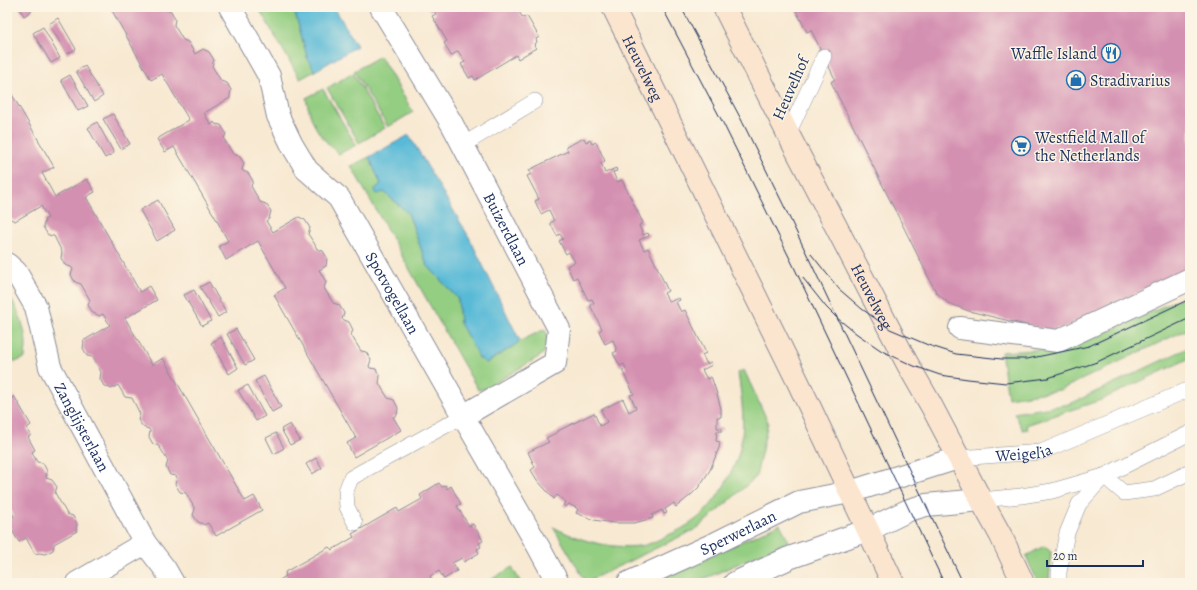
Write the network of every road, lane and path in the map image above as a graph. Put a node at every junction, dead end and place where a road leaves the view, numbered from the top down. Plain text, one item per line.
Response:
1 (230, 7) edge
2 (381, 7) edge
3 (613, 7) edge
4 (724, 7) edge
5 (824, 56) dead end
6 (536, 101) dead end
7 (788, 134) junction
8 (463, 145) junction
9 (7, 264) edge
10 (1190, 279) edge
11 (960, 328) dead end
12 (1190, 389) edge
13 (462, 416) junction
14 (1190, 433) edge
15 (958, 458) junction
16 (1190, 472) edge
17 (1104, 476) junction
18 (850, 492) junction
19 (981, 500) junction
20 (355, 523) dead end
21 (868, 530) junction
22 (145, 543) junction
23 (77, 583) edge
24 (172, 583) edge
25 (558, 583) edge
26 (628, 583) edge
27 (735, 583) edge
28 (893, 583) edge
29 (1023, 583) edge
30 (1059, 583) edge

1 - 13 street, Spotvogellaan
2 - 8 street, Buizerdlaan
3 - 18 main road, Heuvelweg
4 - 7 main road, Heuvelweg
5 - 7 lane, Heuvelhof
6 - 8 lane
7 - 15 main road, Heuvelweg
8 - 13 street, Buizerdlaan
9 - 22 street, Zanglijsterlaan
10 - 11 street
12 - 15 lane, Weigelia
13 - 20 lane
13 - 25 street, Spotvogellaan
14 - 17 lane
15 - 18 street, Weigelia
15 - 19 main road, Heuvelweg
16 - 17 lane
17 - 19 lane
17 - 30 lane
18 - 21 main road, Heuvelweg
18 - 26 street, Sperwerlaan
19 - 21 street
19 - 29 main road, Heuvelweg
21 - 27 street
21 - 28 main road, Heuvelweg
22 - 23 street
22 - 24 street, Zanglijsterlaan

